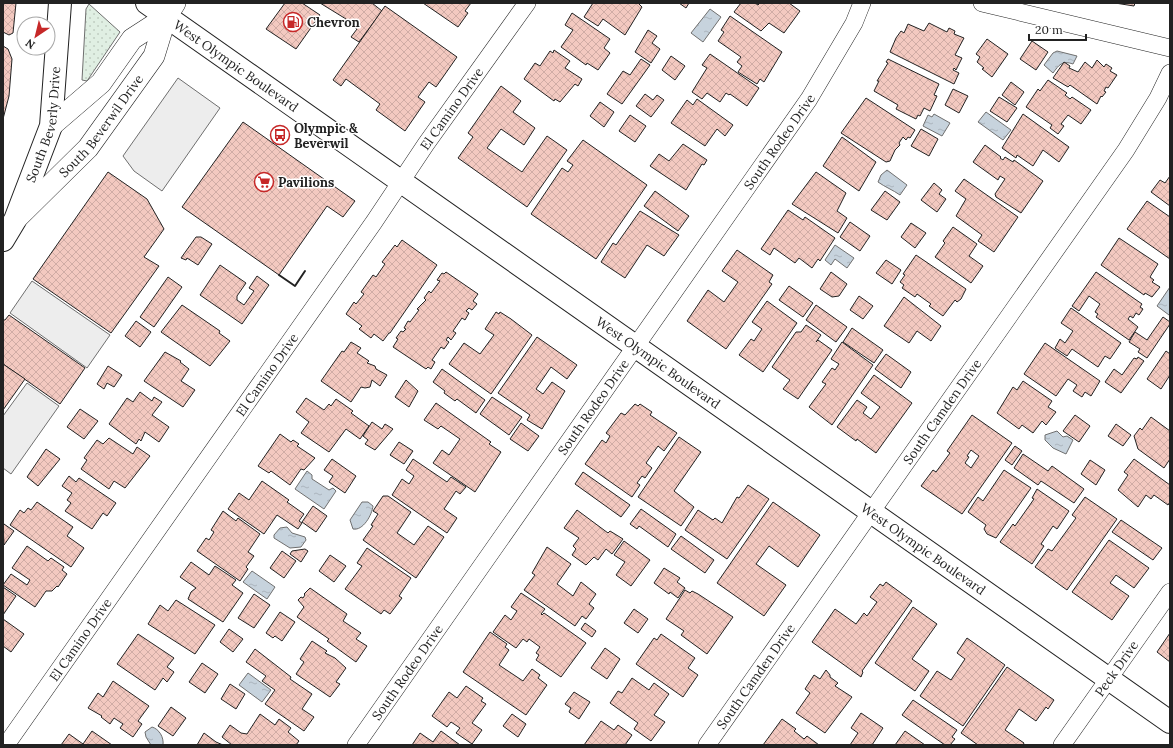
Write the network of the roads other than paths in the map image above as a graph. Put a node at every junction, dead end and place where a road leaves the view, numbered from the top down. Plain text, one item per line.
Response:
1 (60, 3) edge
2 (147, 3) edge
3 (527, 3) edge
4 (862, 3) edge
5 (982, 3) edge
6 (170, 10) edge
7 (1170, 48) edge
8 (1170, 73) edge
9 (51, 126) junction
10 (401, 181) junction
11 (15, 220) junction
12 (3, 240) edge
13 (635, 346) junction
14 (871, 511) junction
15 (1170, 592) edge
16 (1109, 679) junction
17 (1170, 722) edge
18 (6, 745) edge
19 (356, 745) edge
20 (707, 745) edge
21 (1062, 745) edge

1 - 9 main road, South Beverly Drive
2 - 6 main road, West Olympic Boulevard
3 - 10 street, El Camino Drive
4 - 13 street, South Rodeo Drive
5 - 7 street
6 - 9 street, South Beverwil Drive
6 - 10 main road, West Olympic Boulevard
6 - 11 street, South Beverwil Drive
8 - 14 street, South Camden Drive
9 - 11 main road, South Beverly Drive
10 - 13 main road, West Olympic Boulevard
10 - 18 street, El Camino Drive
11 - 12 main road, South Beverly Drive
13 - 14 main road, West Olympic Boulevard
13 - 19 street, South Rodeo Drive
14 - 16 main road, West Olympic Boulevard
14 - 20 street, South Camden Drive
15 - 16 street, Peck Drive
16 - 17 main road, West Olympic Boulevard
16 - 21 street, Peck Drive

